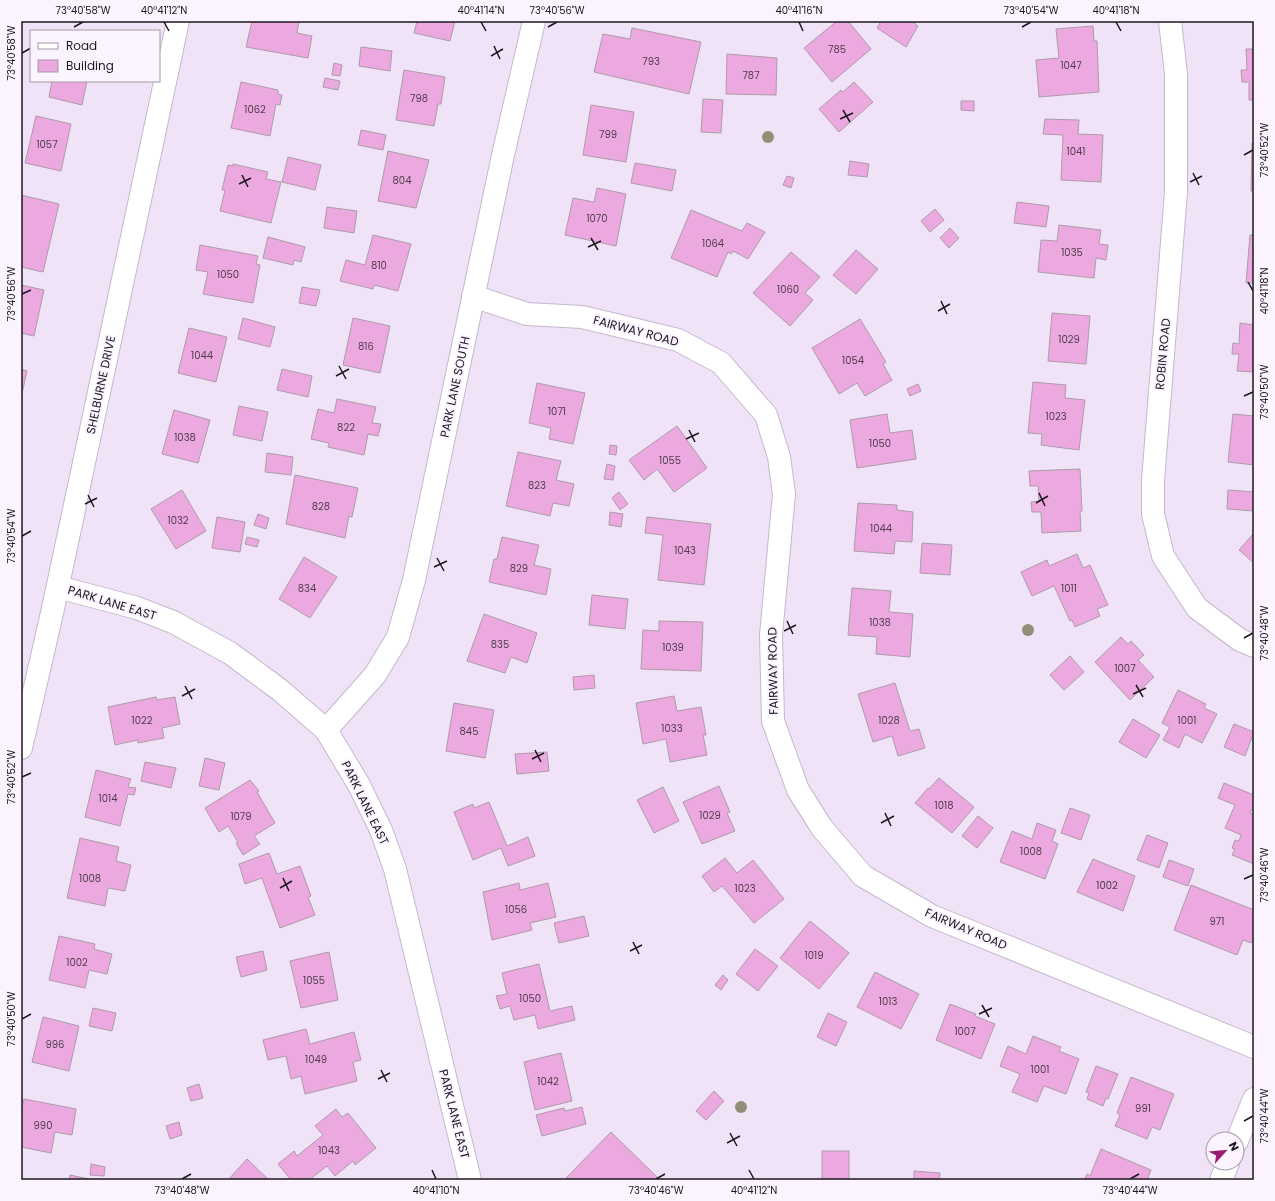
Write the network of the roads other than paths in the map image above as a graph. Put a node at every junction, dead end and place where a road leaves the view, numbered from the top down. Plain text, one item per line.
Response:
1 (178, 21) edge
2 (534, 21) edge
3 (1170, 21) edge
4 (473, 296) junction
5 (58, 587) junction
6 (1254, 646) edge
7 (326, 730) junction
8 (21, 748) edge
9 (1254, 1047) edge
10 (1254, 1099) edge
11 (1241, 1131) edge
12 (470, 1180) edge

1 - 5 street, SHELBURNE DRIVE
2 - 4 street, PARK LANE SOUTH
3 - 6 street, ROBIN ROAD
4 - 7 street, PARK LANE SOUTH
4 - 9 street, FAIRWAY ROAD
5 - 7 street, PARK LANE EAST
5 - 8 street, SHELBURNE DRIVE
7 - 12 street, PARK LANE EAST
10 - 11 street

